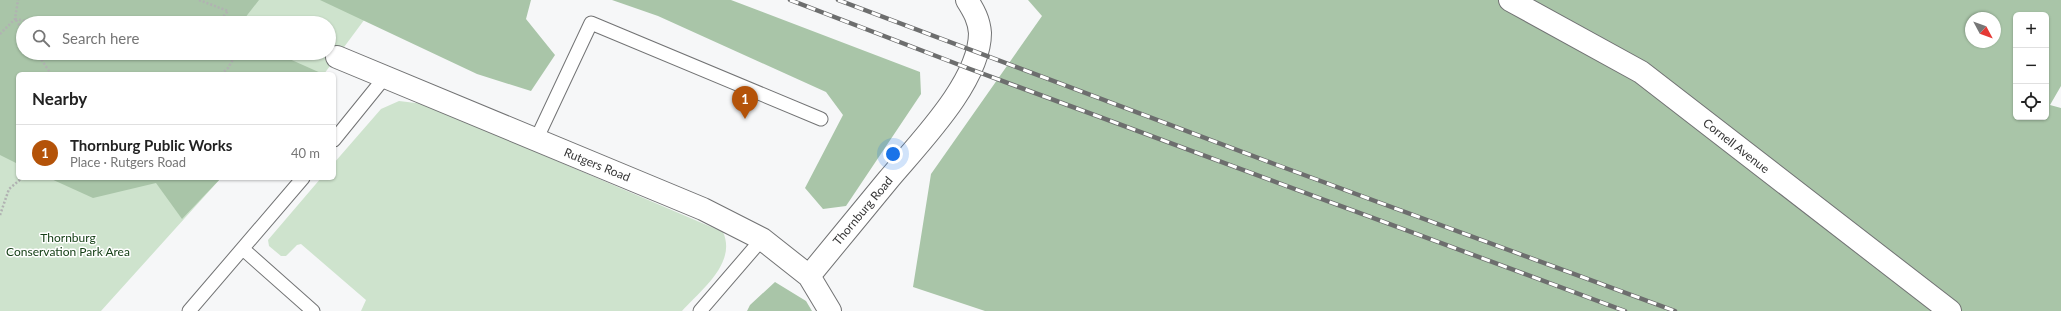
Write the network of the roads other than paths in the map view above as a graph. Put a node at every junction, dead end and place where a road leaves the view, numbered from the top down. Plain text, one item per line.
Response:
1 (967, 0) edge
2 (1510, 0) edge
3 (337, 57) dead end
4 (385, 77) junction
5 (821, 119) dead end
6 (336, 138) edge
7 (536, 140) junction
8 (301, 180) edge
9 (762, 240) junction
10 (243, 249) junction
11 (809, 276) junction
12 (190, 311) edge
13 (313, 311) edge
14 (700, 311) edge
15 (830, 311) edge
16 (1950, 311) edge

1 - 11 street, Thornburg Road
2 - 16 street, Cornell Avenue
3 - 4 street, Rutgers Road
4 - 6 lane
4 - 7 street, Rutgers Road
5 - 7 lane
7 - 9 street, Rutgers Road
8 - 10 lane
9 - 11 street, Rutgers Road
9 - 14 lane
10 - 12 lane
10 - 13 lane
11 - 15 street, Rutgers Road

